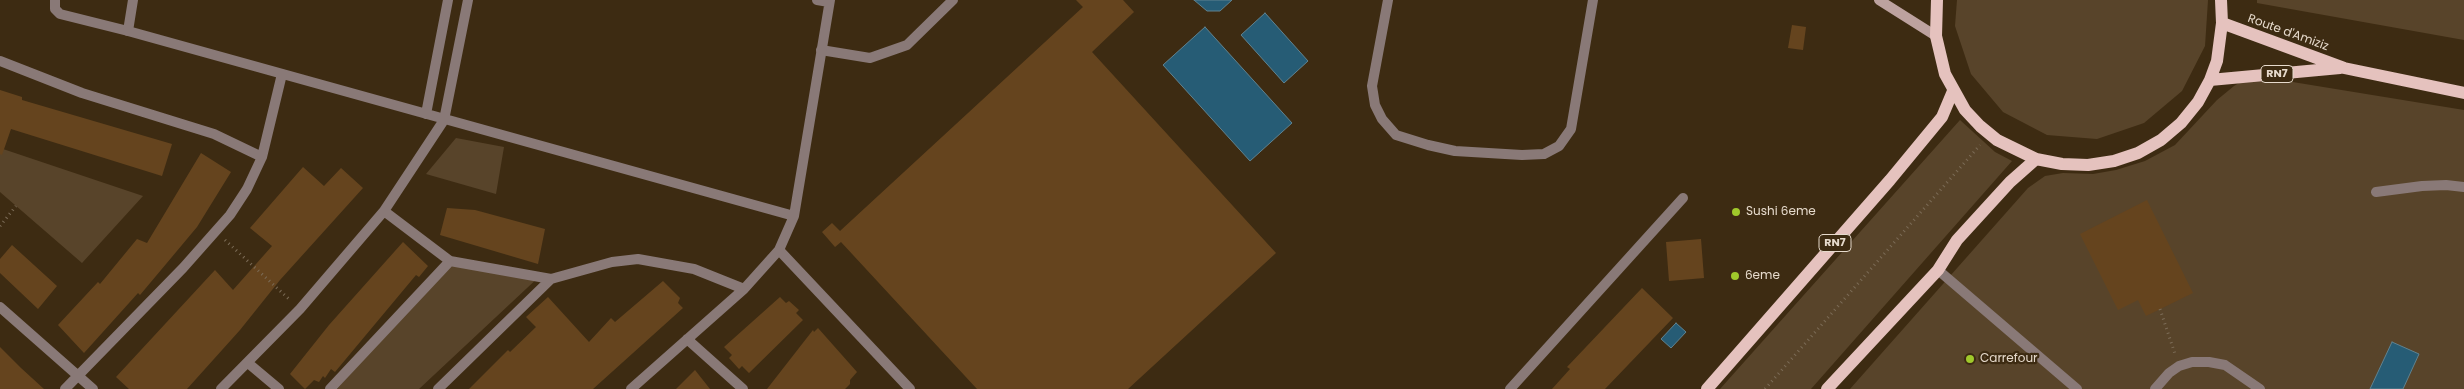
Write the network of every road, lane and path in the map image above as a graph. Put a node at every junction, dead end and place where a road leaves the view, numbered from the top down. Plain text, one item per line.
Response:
1 (55, 0) edge
2 (132, 0) edge
3 (448, 0) edge
4 (468, 0) edge
5 (817, 0) edge
6 (953, 0) edge
7 (1388, 0) edge
8 (1594, 0) edge
9 (1879, 0) edge
10 (1937, 0) edge
11 (2221, 0) edge
12 (829, 1) edge
13 (2222, 23) junction
14 (128, 31) junction
15 (1936, 36) junction
16 (821, 50) junction
17 (0, 62) edge
18 (2344, 68) junction
19 (282, 74) junction
20 (2210, 80) junction
21 (1953, 91) junction
22 (2464, 93) edge
23 (426, 114) junction
24 (444, 120) junction
25 (1980, 145) dead end
26 (262, 157) junction
27 (2036, 159) junction
28 (2464, 187) edge
29 (2376, 192) dead end
30 (1683, 198) dead end
31 (16, 206) dead end
32 (384, 211) junction
33 (794, 216) junction
34 (0, 226) edge
35 (216, 232) junction
36 (779, 250) junction
37 (450, 262) junction
38 (1938, 270) junction
39 (551, 279) junction
40 (744, 289) junction
41 (0, 307) edge
42 (300, 309) junction
43 (2160, 309) dead end
44 (687, 339) junction
45 (248, 363) junction
46 (2179, 366) junction
47 (78, 376) junction
48 (443, 388) edge
49 (741, 388) edge
50 (65, 389) edge
51 (94, 389) edge
52 (221, 389) edge
53 (279, 389) edge
54 (330, 389) edge
55 (631, 389) edge
56 (910, 389) edge
57 (1510, 389) edge
58 (1707, 389) edge
59 (1765, 389) edge
60 (1827, 389) edge
61 (2077, 389) edge
62 (2155, 389) edge
63 (2260, 389) edge

1 - 14 street
2 - 14 street
3 - 23 street
4 - 24 street
5 - 12 street
6 - 16 street
7 - 8 street
9 - 15 main road
10 - 15 main road
11 - 13 main road
12 - 16 street
13 - 18 main road, Route d'Amiziz / RN7
13 - 20 main road
14 - 19 street
15 - 21 main road
16 - 33 street
17 - 26 street
18 - 20 main road, Route d'Amiziz / RN7
18 - 22 main road, Route d'Amiziz / RN7
19 - 23 street
19 - 26 street
20 - 27 main road
21 - 27 main road
21 - 58 main road, RN7
23 - 24 street
24 - 32 street
24 - 33 street
25 - 59 path
26 - 35 street
27 - 38 main road
28 - 29 street
30 - 57 street
31 - 34 path
32 - 37 street
32 - 42 street
33 - 36 street
35 - 42 path
35 - 47 street
36 - 40 street
36 - 56 street
37 - 39 street
37 - 54 street
38 - 60 main road
38 - 61 street
39 - 40 street
39 - 48 street
40 - 44 street
41 - 47 street
42 - 45 street
43 - 46 path
44 - 49 street
44 - 55 street
45 - 52 street
45 - 53 street
46 - 62 street
46 - 63 street
47 - 50 street
47 - 51 street

